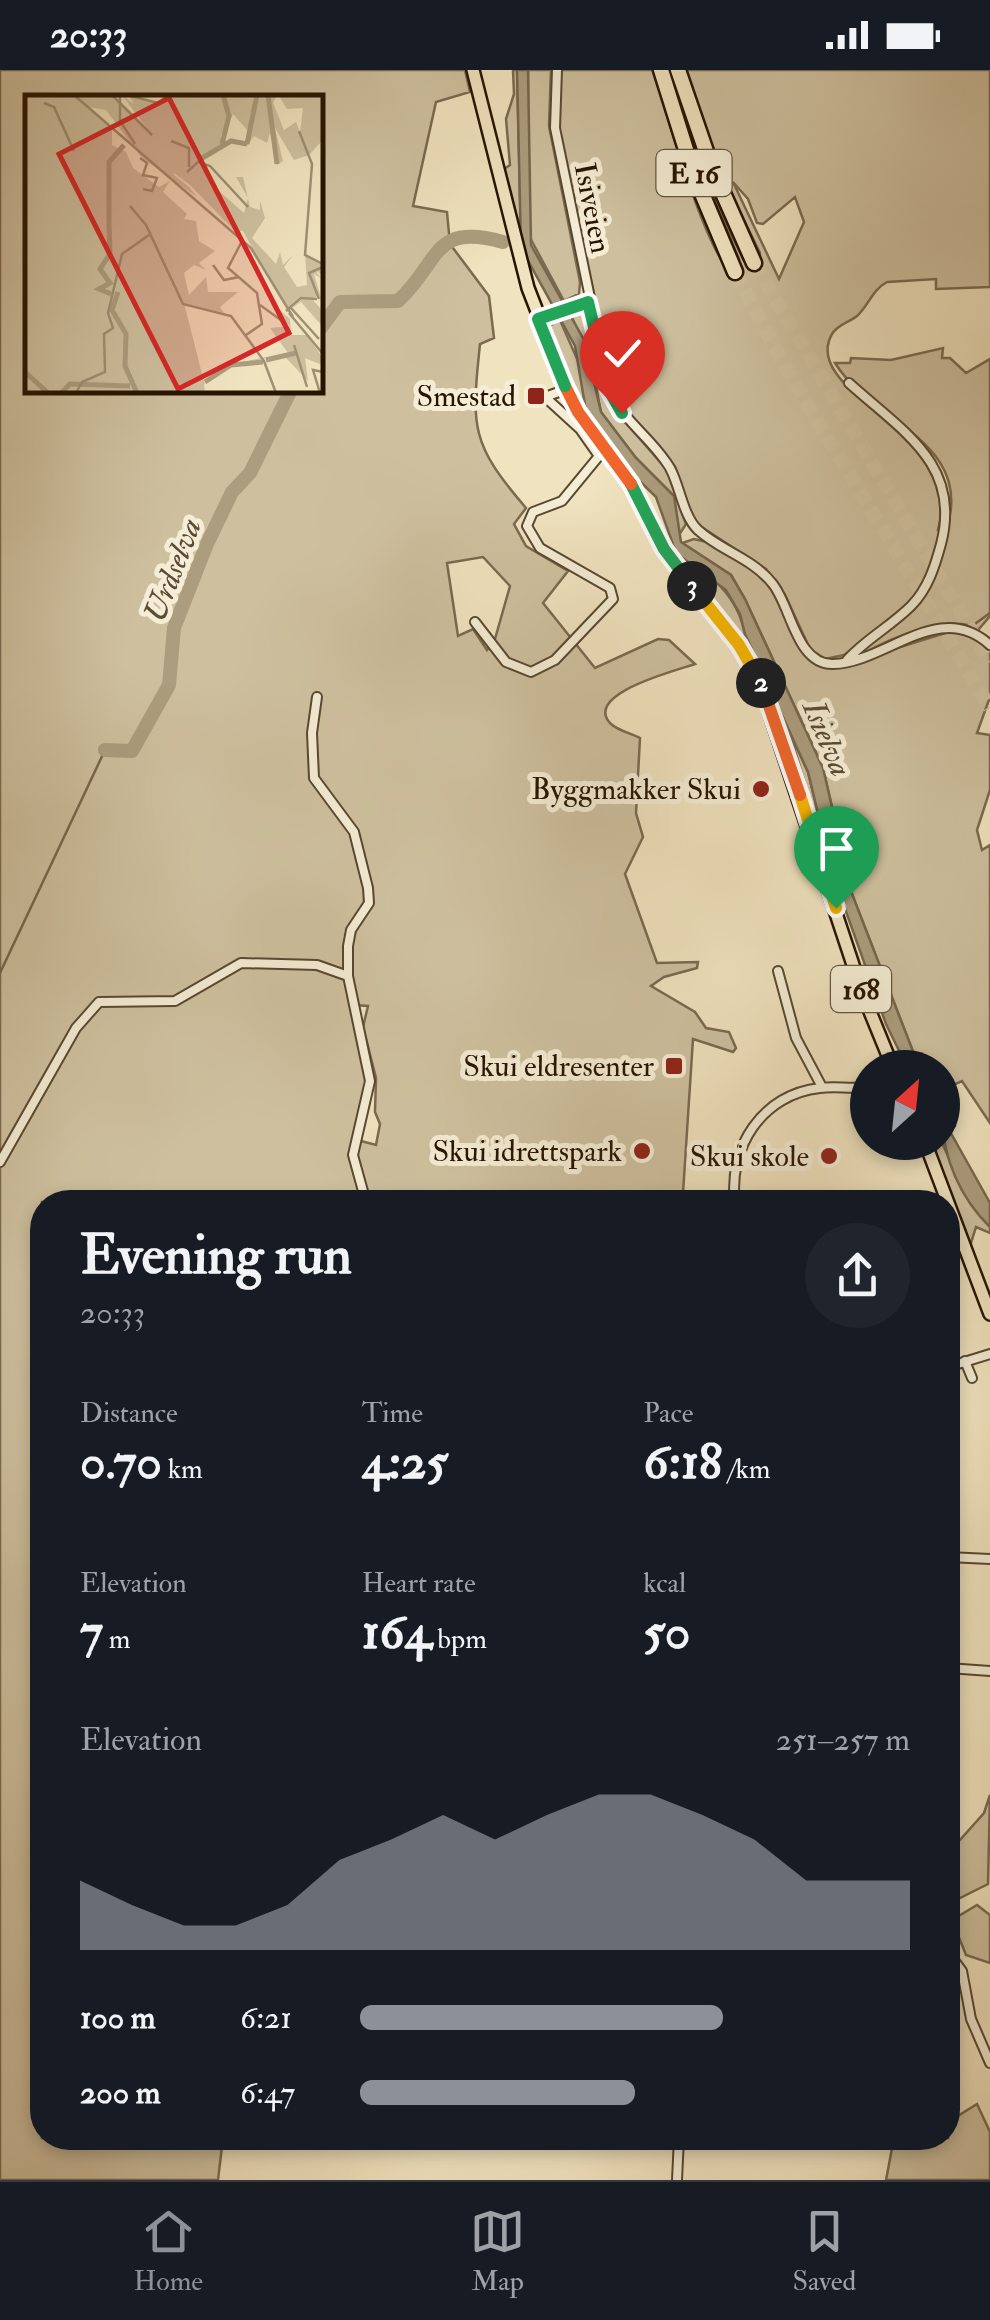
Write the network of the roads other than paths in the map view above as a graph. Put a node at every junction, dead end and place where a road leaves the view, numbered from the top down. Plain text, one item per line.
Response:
1 (473, 70) edge
2 (557, 70) edge
3 (661, 70) edge
4 (678, 70) edge
5 (754, 263) tunnel mouth
6 (735, 272) tunnel mouth
7 (588, 302) junction
8 (538, 319) junction
9 (849, 383) dead end
10 (566, 388) junction
11 (475, 622) dead end
12 (990, 646) edge
13 (846, 661) junction
14 (317, 696) dead end
15 (778, 971) dead end
16 (348, 976) junction
17 (886, 1050) edge
18 (850, 1087) edge
19 (822, 1088) junction
20 (931, 1160) edge
21 (0, 1162) edge
22 (363, 1190) edge
23 (735, 1190) edge
24 (941, 1190) edge
25 (960, 1241) edge
26 (990, 1314) edge
27 (990, 1354) edge
28 (965, 1361) junction
29 (960, 1363) edge
30 (972, 1378) dead end
31 (960, 1558) edge
32 (990, 1559) edge
33 (960, 1669) edge
34 (990, 1672) edge
35 (960, 1968) edge
36 (990, 2063) edge
37 (678, 2150) edge
38 (677, 2180) edge

1 - 8 main road, 168
2 - 7 street, Isiveien
3 - 6 highway, E 16
4 - 5 highway, E 16
7 - 8 street
7 - 13 street, Isiveien
8 - 10 main road, 168
9 - 13 street
10 - 11 street
10 - 17 main road, 168
12 - 13 street
14 - 16 street
15 - 19 street
16 - 21 street
16 - 22 street
18 - 19 street
19 - 23 street
20 - 24 main road
25 - 26 main road
27 - 28 street
28 - 29 street
28 - 30 street
31 - 32 street
33 - 34 street
35 - 36 street
37 - 38 street

